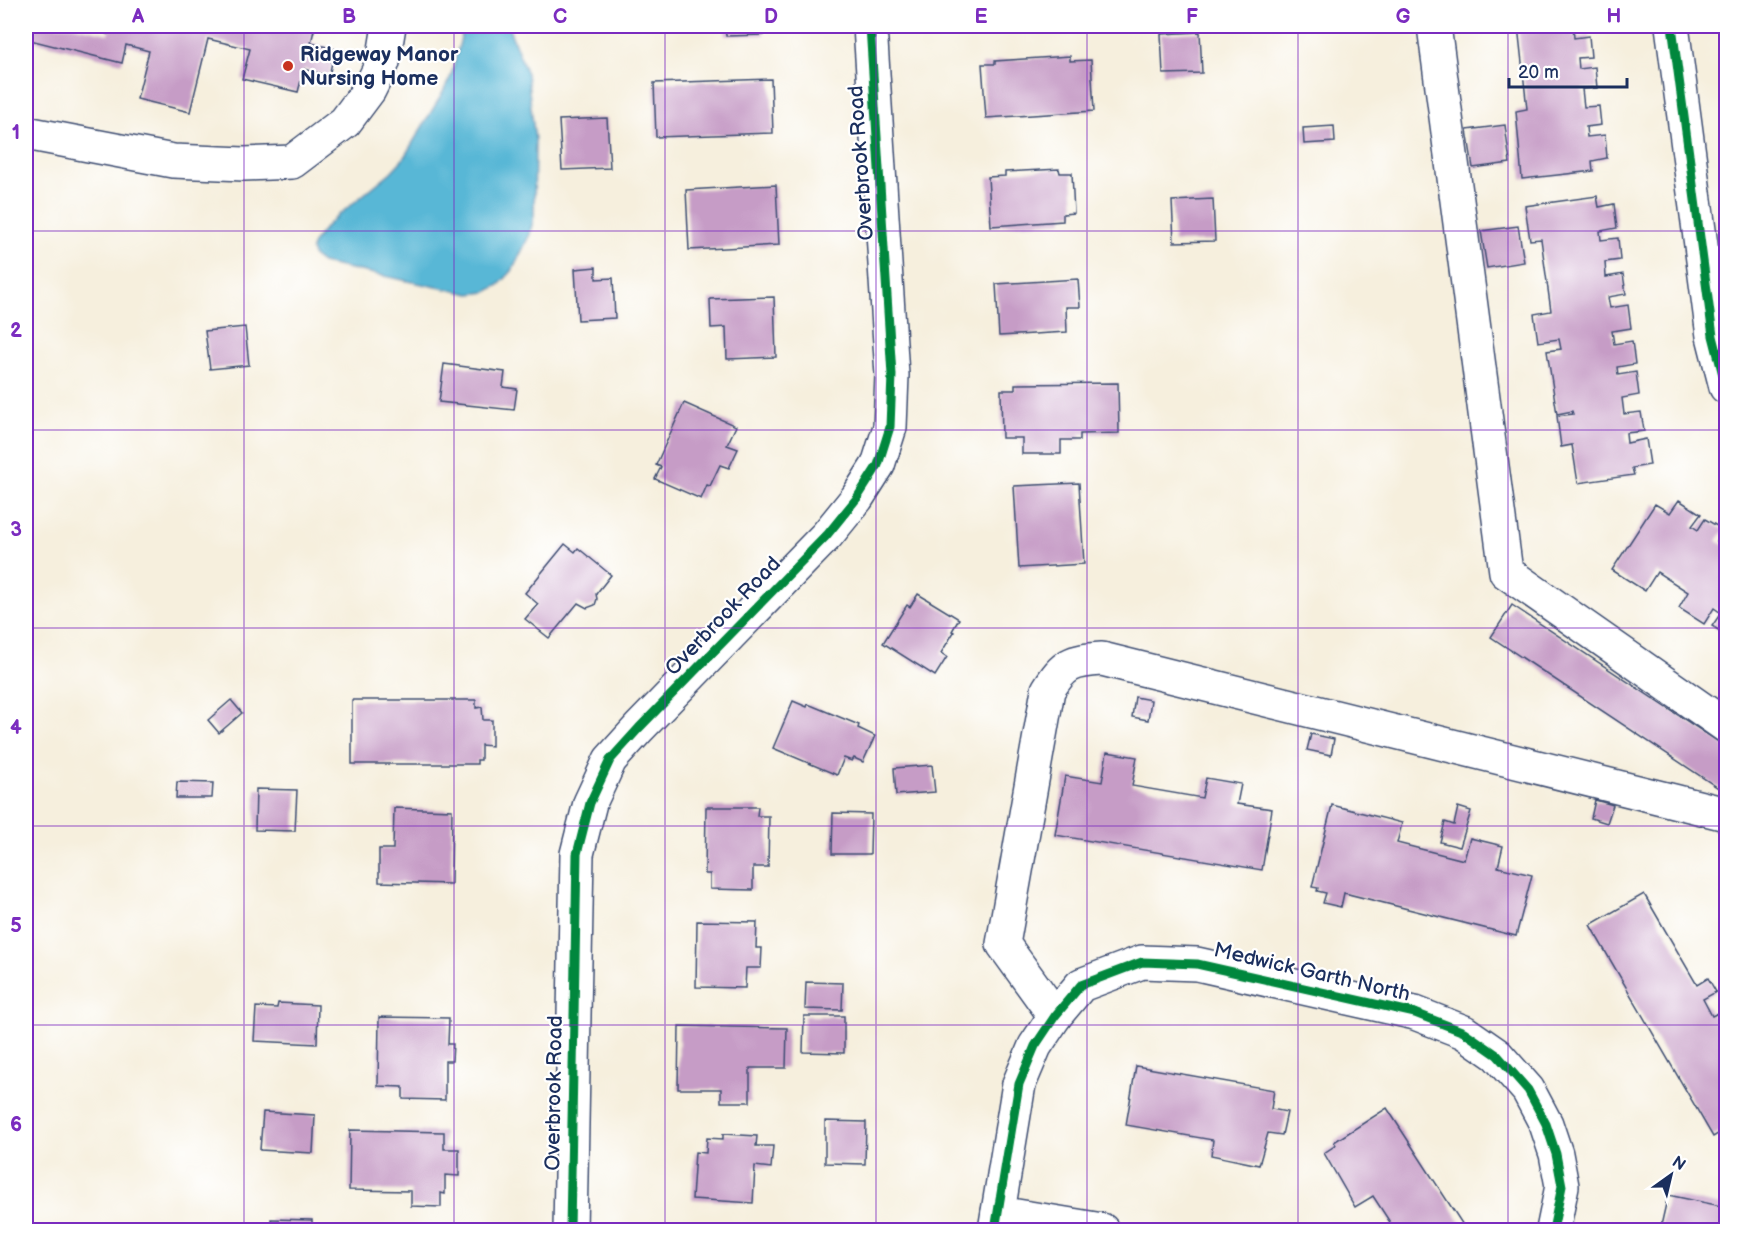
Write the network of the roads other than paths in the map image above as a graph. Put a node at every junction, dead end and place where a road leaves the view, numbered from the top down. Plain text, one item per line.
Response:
1 (389, 26) edge
2 (870, 26) edge
3 (1434, 26) edge
4 (1672, 26) edge
5 (26, 133) edge
6 (1726, 387) edge
7 (1726, 726) edge
8 (1726, 814) edge
9 (1055, 1016) junction
10 (997, 1222) edge
11 (570, 1230) edge
12 (1102, 1230) edge
13 (1553, 1230) edge

1 - 5 street
2 - 11 street, Overbrook Road
3 - 7 street
4 - 6 street
8 - 9 street
9 - 10 street, Medwick Garth North
9 - 13 street, Medwick Garth North
10 - 12 street

